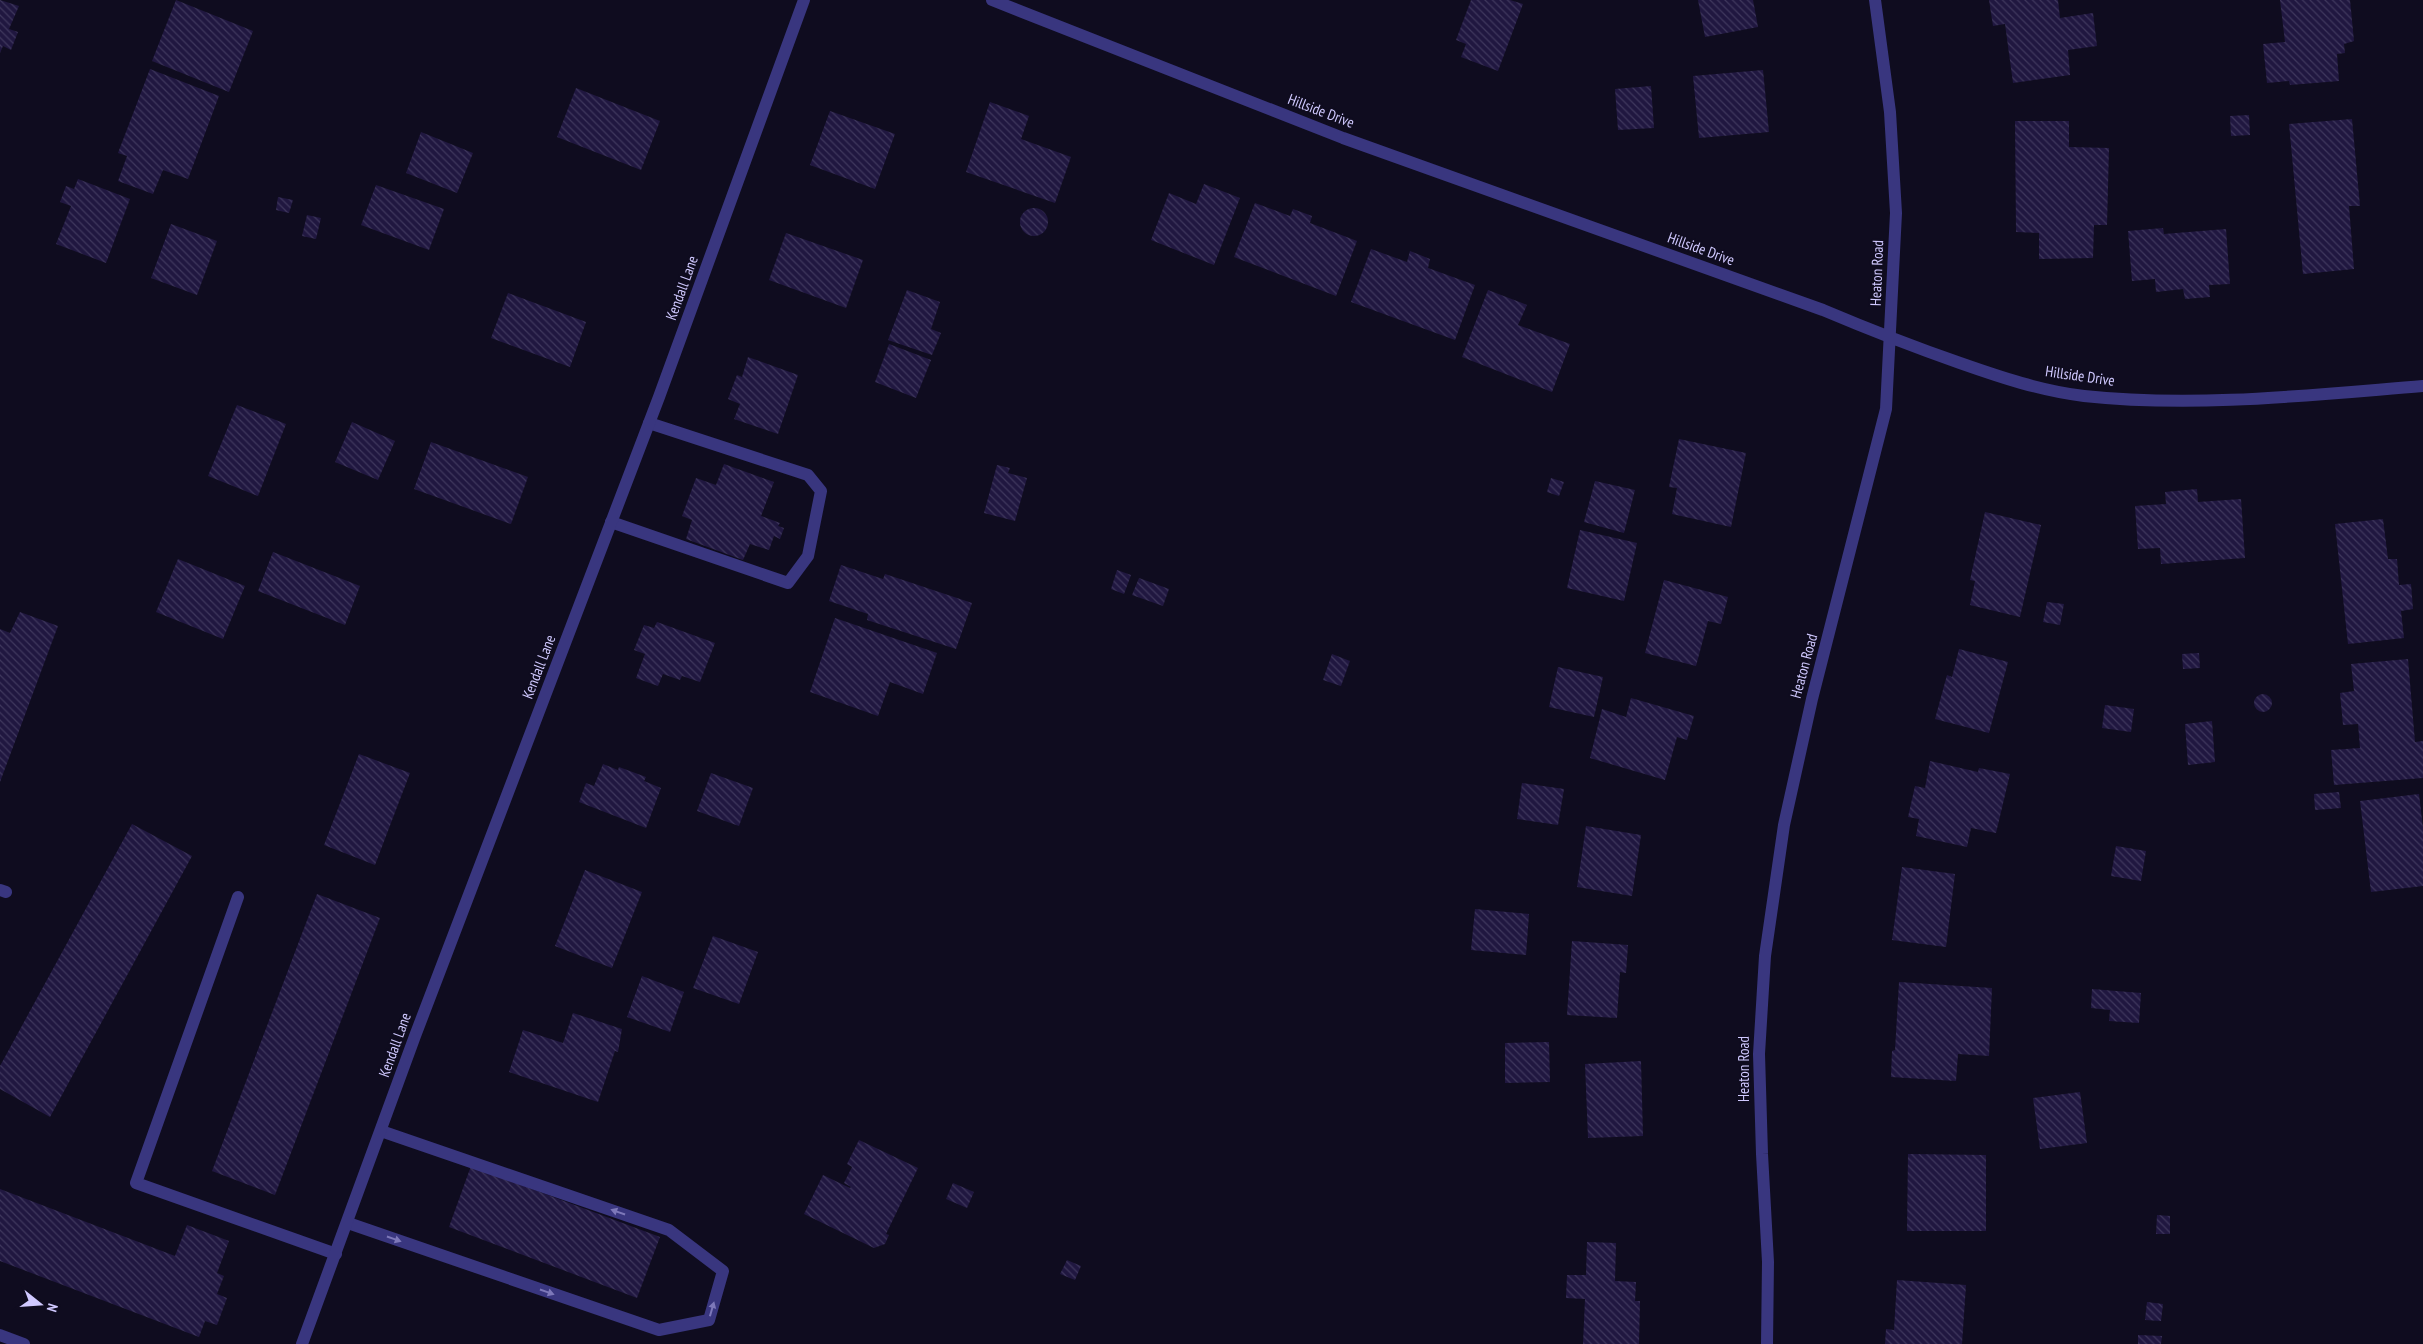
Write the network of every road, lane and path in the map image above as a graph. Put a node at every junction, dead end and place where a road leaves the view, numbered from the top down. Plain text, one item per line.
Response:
1 (804, 0) edge
2 (992, 0) edge
3 (1875, 0) edge
4 (1891, 338) junction
5 (2423, 386) edge
6 (649, 424) junction
7 (611, 522) junction
8 (238, 897) dead end
9 (381, 1131) junction
10 (348, 1223) junction
11 (336, 1254) junction
12 (0, 1335) edge
13 (24, 1344) edge
14 (302, 1344) edge
15 (1767, 1344) edge

1 - 6 street, Kendall Lane
2 - 4 street, Hillside Drive
3 - 4 street, Heaton Road
4 - 5 street, Hillside Drive
4 - 15 street, Heaton Road
6 - 7 street, Kendall Lane
6 - 7 street
7 - 9 street, Kendall Lane
8 - 11 street
9 - 10 street, Kendall Lane
10 -> 9 street
10 - 11 street, Kendall Lane
11 - 14 street, Kendall Lane
12 - 13 street

